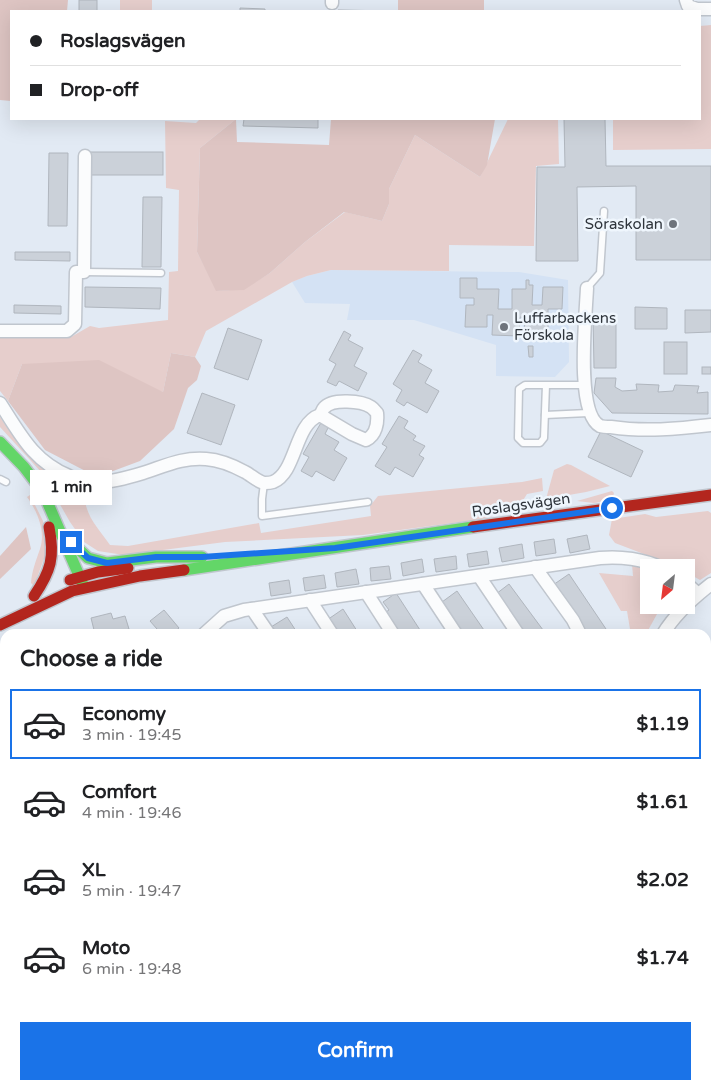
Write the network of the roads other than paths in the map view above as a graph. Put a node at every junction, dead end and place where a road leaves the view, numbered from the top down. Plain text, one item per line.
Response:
1 (686, 0) edge
2 (711, 9) edge
3 (85, 156) dead end
4 (604, 211) dead end
5 (84, 272) junction
6 (160, 273) dead end
7 (587, 288) joint
8 (0, 332) edge
9 (546, 385) junction
10 (584, 385) junction
11 (0, 403) edge
12 (588, 413) junction
13 (320, 415) dead end
14 (545, 415) junction
15 (711, 424) edge
16 (0, 442) edge
17 (264, 484) junction
18 (43, 492) junction
19 (711, 495) edge
20 (368, 502) dead end
21 (49, 526) junction
22 (62, 533) junction
23 (335, 548) junction
24 (202, 557) junction
25 (640, 561) edge
26 (535, 567) junction
27 (479, 576) junction
28 (76, 584) junction
29 (423, 584) junction
30 (711, 584) edge
31 (695, 591) edge
32 (366, 592) junction
33 (698, 594) junction
34 (34, 596) junction
35 (310, 600) junction
36 (252, 609) junction
37 (0, 616) edge
38 (0, 625) edge
39 (210, 629) edge
40 (265, 629) edge
41 (329, 629) edge
42 (390, 629) edge
43 (453, 629) edge
44 (515, 629) edge
45 (578, 629) edge
46 (666, 629) edge

1 - 2 street
3 - 5 street
4 - 7 lane
5 - 6 lane
5 - 8 street
7 - 10 street
9 - 10 lane
9 - 14 lane
9 - 14 lane
10 - 12 street
11 - 17 street
12 - 14 lane
12 - 15 street
13 - 17 street
16 - 18 main road
17 - 20 lane
18 - 21 main road
18 - 22 main road
19 - 23 main road, Roslagsvägen
21 - 28 main road
21 - 34 main road
22 - 24 main road
22 - 28 main road
23 - 24 main road, Roslagsvägen
23 - 28 main road, Roslagsvägen
24 - 28 main road, Roslagsvägen
25 - 26 street
26 - 27 street
26 - 45 street
27 - 29 street
27 - 44 street
28 - 34 main road, Roslagsvägen
28 - 38 main road, Roslagsvägen
29 - 32 street
29 - 43 street
30 - 33 street
31 - 33 street
32 - 35 street
32 - 42 street
33 - 46 street
34 - 37 main road, Roslagsvägen
35 - 36 street
35 - 41 street
36 - 39 street
36 - 40 street

